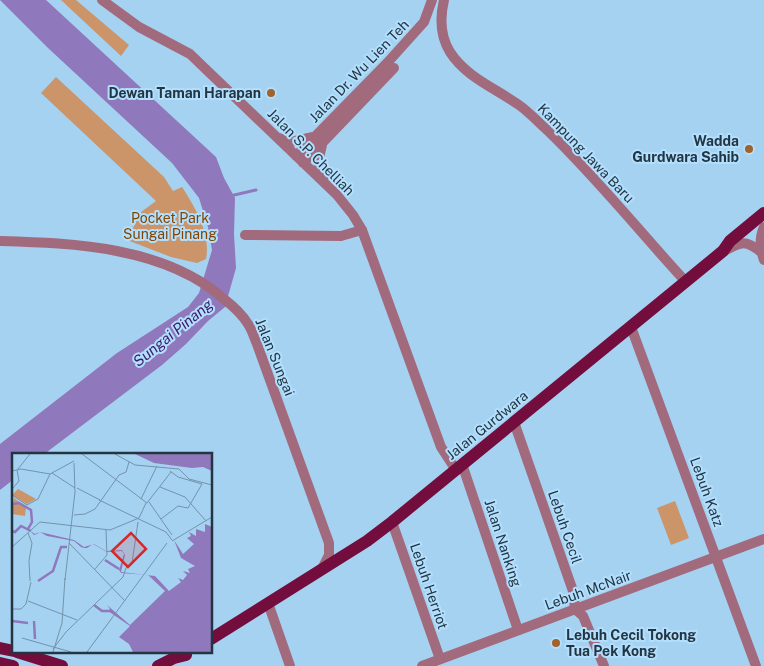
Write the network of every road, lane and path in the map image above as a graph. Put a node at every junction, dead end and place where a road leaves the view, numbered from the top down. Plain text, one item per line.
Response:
1 (102, 0) edge
2 (432, 0) edge
3 (444, 0) edge
4 (394, 68) dead end
5 (276, 137) junction
6 (319, 139) junction
7 (299, 159) junction
8 (325, 184) junction
9 (764, 213) edge
10 (764, 227) edge
11 (362, 230) junction
12 (245, 235) dead end
13 (0, 241) edge
14 (723, 252) junction
15 (762, 256) edge
16 (686, 282) junction
17 (631, 327) junction
18 (514, 422) junction
19 (459, 467) junction
20 (392, 522) junction
21 (764, 539) edge
22 (329, 543) junction
23 (346, 554) junction
24 (716, 557) junction
25 (322, 569) junction
26 (268, 603) junction
27 (575, 609) junction
28 (518, 630) junction
29 (212, 638) edge
30 (23, 654) edge
31 (188, 654) edge
32 (440, 659) junction
33 (0, 663) edge
34 (13, 666) edge
35 (62, 666) edge
36 (158, 666) edge
37 (176, 666) edge
38 (290, 666) edge
39 (422, 666) edge
40 (604, 666) edge
41 (756, 666) edge

1 - 5 street, Jalan S.P. Chelliah
2 - 6 street, Jalan Dr. Wu Lien Teh
3 - 16 street, Kampung Jawa Baru
4 - 6 street, Jalan Dr. Wu Lien Teh
5 - 6 street
5 - 7 street, Jalan S.P. Chelliah
6 - 7 street, Jalan Dr. Wu Lien Teh
6 - 8 street
7 - 8 street, Jalan S.P. Chelliah
8 - 11 street, Jalan S.P. Chelliah
9 - 14 main road, Jalan Gurdwara
10 - 15 street
11 - 12 street
11 - 19 street, Jalan S.P. Chelliah
13 - 22 street, Jalan Sungai
14 - 15 street
14 - 16 main road, Jalan Gurdwara
16 - 17 main road, Jalan Gurdwara
17 - 18 main road, Jalan Gurdwara
17 - 24 street, Lebuh Katz
18 - 19 main road, Jalan Gurdwara
18 - 27 street, Lebuh Cecil
19 - 20 main road, Jalan Gurdwara
19 - 28 street, Jalan Nanking
20 - 23 main road, Jalan Gurdwara
20 - 32 street, Lebuh Herriot
21 - 24 street, Lebuh McNair
22 - 23 street
22 - 25 street
23 - 25 main road, Jalan Gurdwara
24 - 27 street, Lebuh McNair
24 - 41 street, Lebuh Katz
25 - 26 main road, Jalan Gurdwara
26 - 29 main road, Jalan Gurdwara
26 - 38 street
27 - 28 street, Lebuh McNair
27 - 40 street, Lebuh Cecil
28 - 32 street, Lebuh McNair
30 - 35 main road
31 - 36 main road
31 - 37 main road
32 - 39 street, Lebuh McNair
33 - 34 main road

